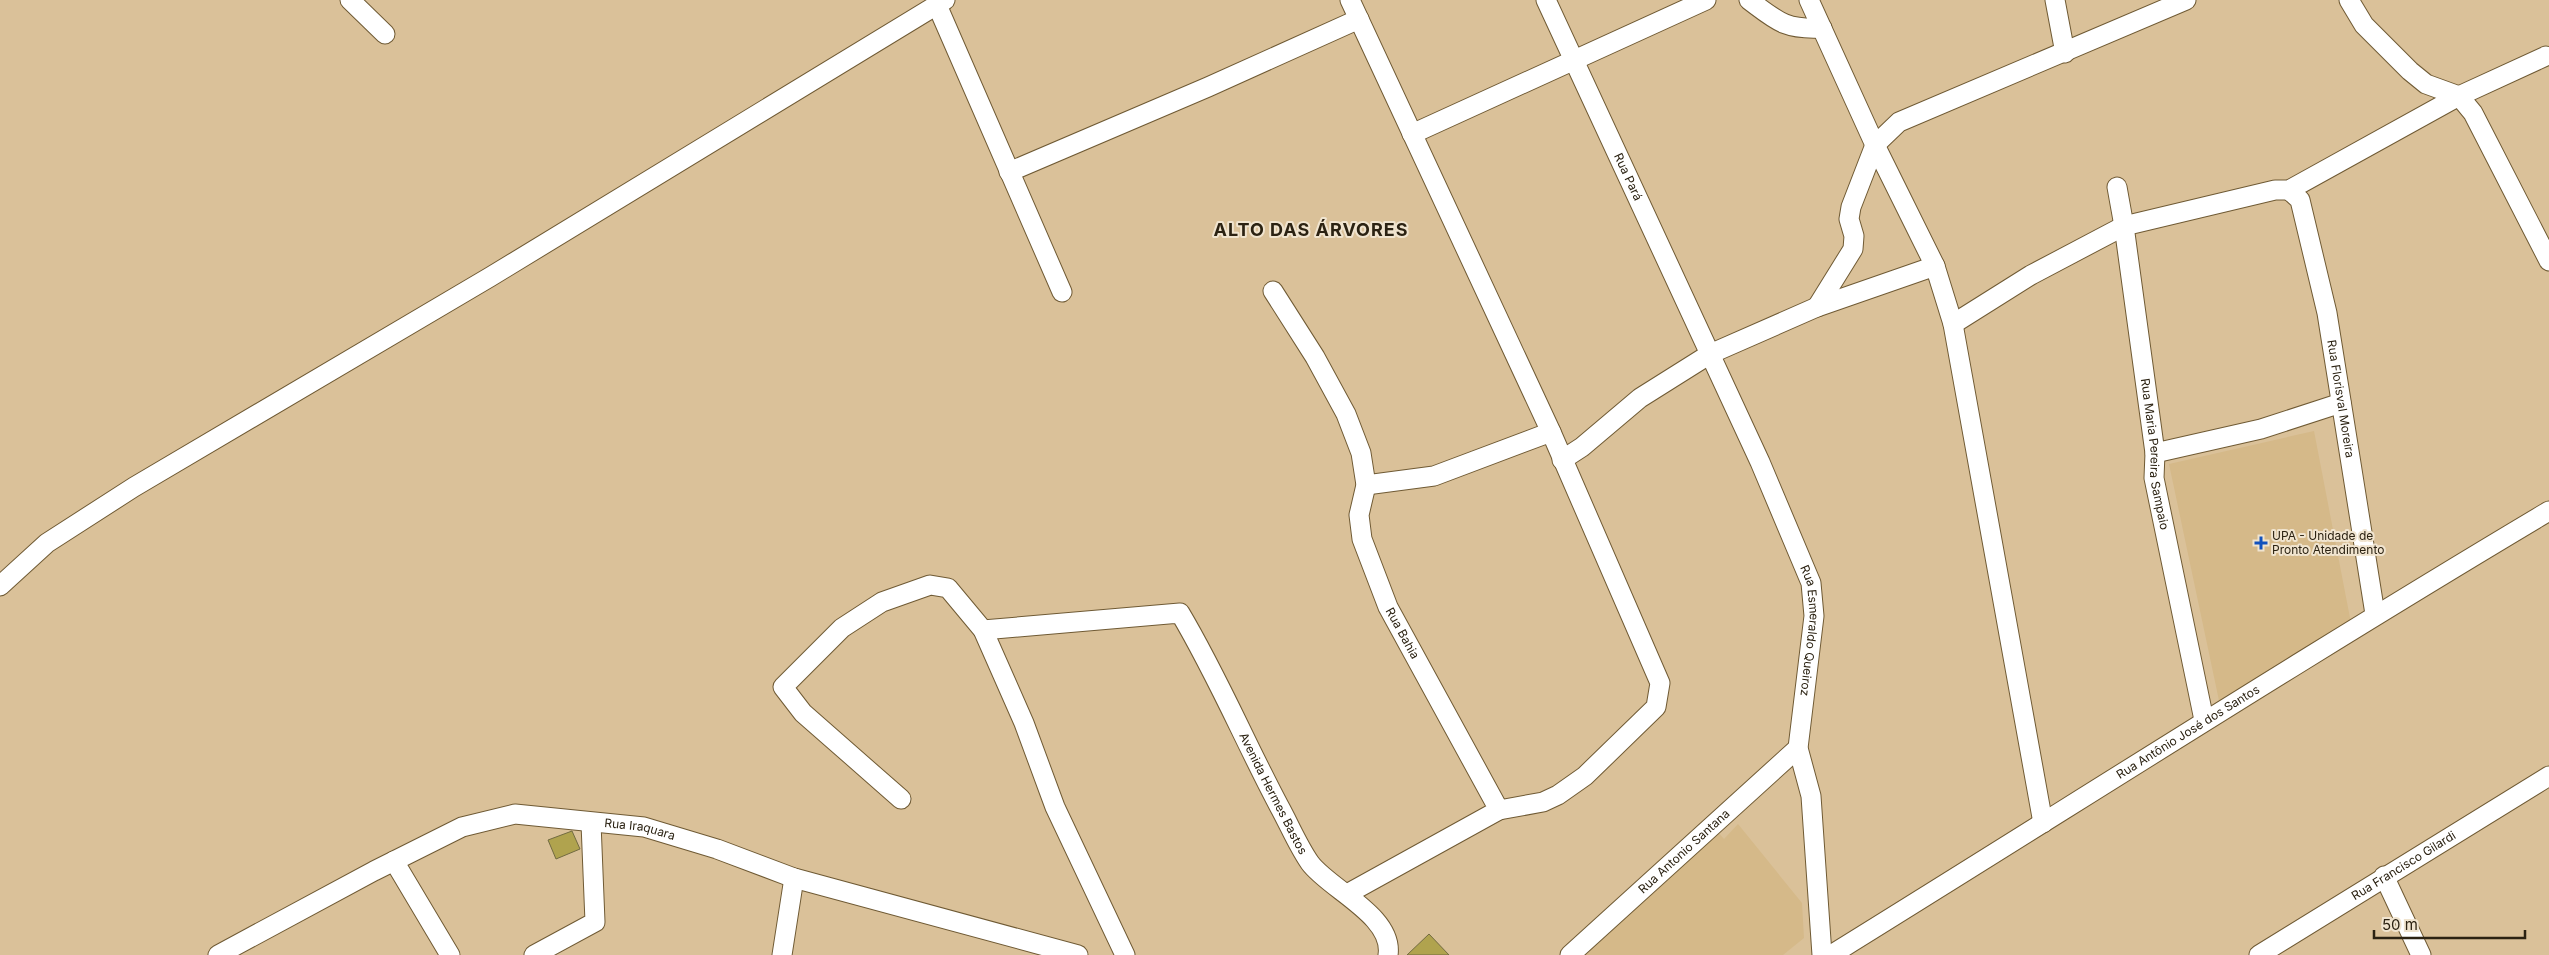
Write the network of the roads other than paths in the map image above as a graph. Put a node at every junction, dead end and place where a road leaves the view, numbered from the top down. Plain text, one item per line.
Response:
1 (350, 0) edge
2 (1350, 0) edge
3 (1546, 0) edge
4 (1706, 0) edge
5 (1749, 0) edge
6 (1809, 0) edge
7 (2055, 0) edge
8 (2186, 0) edge
9 (2349, 0) edge
10 (941, 2) edge
11 (1359, 19) junction
12 (1822, 28) junction
13 (385, 34) dead end
14 (2065, 54) junction
15 (2546, 56) dead end
16 (1573, 60) junction
17 (2460, 96) junction
18 (1412, 134) junction
19 (1875, 145) junction
20 (1009, 172) junction
21 (2117, 187) dead end
22 (2289, 190) junction
23 (2124, 226) junction
24 (2549, 261) edge
25 (1934, 266) junction
26 (1272, 291) dead end
27 (1062, 292) dead end
28 (1817, 307) junction
29 (1953, 324) junction
30 (1710, 354) junction
31 (2341, 403) junction
32 (1551, 432) junction
33 (2155, 453) junction
34 (1562, 460) junction
35 (1366, 485) junction
36 (2549, 512) edge
37 (0, 586) edge
38 (2375, 614) junction
39 (983, 630) junction
40 (2204, 720) junction
41 (1798, 748) junction
42 (2549, 776) edge
43 (901, 799) dead end
44 (1499, 810) junction
45 (591, 823) junction
46 (2043, 823) junction
47 (394, 861) junction
48 (2384, 876) junction
49 (794, 878) junction
50 (1347, 894) junction
51 (218, 955) edge
52 (450, 955) edge
53 (534, 955) edge
54 (782, 955) edge
55 (1078, 955) edge
56 (1125, 955) edge
57 (1388, 955) edge
58 (1570, 955) edge
59 (1822, 955) edge
60 (1830, 955) edge
61 (2259, 955) edge
62 (2421, 955) edge

1 - 13 street
2 - 11 street
3 - 16 street, Rua Pará
4 - 16 street
5 - 12 street
6 - 12 street
7 - 14 street
8 - 14 street
9 - 17 street
10 - 20 street
10 - 37 street
11 - 18 street
11 - 20 street
12 - 19 street
14 - 19 street
15 - 17 street
16 - 18 street
16 - 30 street, Rua Pará
17 - 22 street
17 - 24 street
18 - 32 street
19 - 25 street
19 - 28 street
20 - 27 street
21 - 23 street, Rua Maria Pereira Sampaio
22 - 23 street
22 - 31 street, Rua Florisval Moreira
23 - 29 street
23 - 33 street, Rua Maria Pereira Sampaio
25 - 28 street
25 - 29 street
26 - 35 street, Rua Bahia
28 - 30 street
29 - 46 street
30 - 34 street
30 - 41 street, Rua Esmeraldo Queiroz
31 - 33 street
31 - 38 street, Rua Florisval Moreira
32 - 34 street
32 - 35 street
33 - 40 street, Rua Maria Pereira Sampaio
34 - 44 street
35 - 44 street, Rua Bahia
36 - 38 street, Rua Antônio José dos Santos
38 - 40 street, Rua Antônio José dos Santos
39 - 43 street
39 - 50 street, Avenida Hermes Bastos
39 - 56 street
40 - 46 street, Rua Antônio José dos Santos
41 - 58 street, Rua Antonio Santana
41 - 59 street, Rua Esmeraldo Queiroz
42 - 48 street, Rua Francisco Gilardi
44 - 50 street
45 - 47 street, Rua Iraquara
45 - 49 street, Rua Iraquara
45 - 53 street
46 - 60 street, Rua Antônio José dos Santos
47 - 51 street, Rua Iraquara
47 - 52 street
48 - 61 street, Rua Francisco Gilardi
48 - 62 street
49 - 54 street
49 - 55 street, Rua Iraquara
50 - 57 street, Avenida Hermes Bastos

